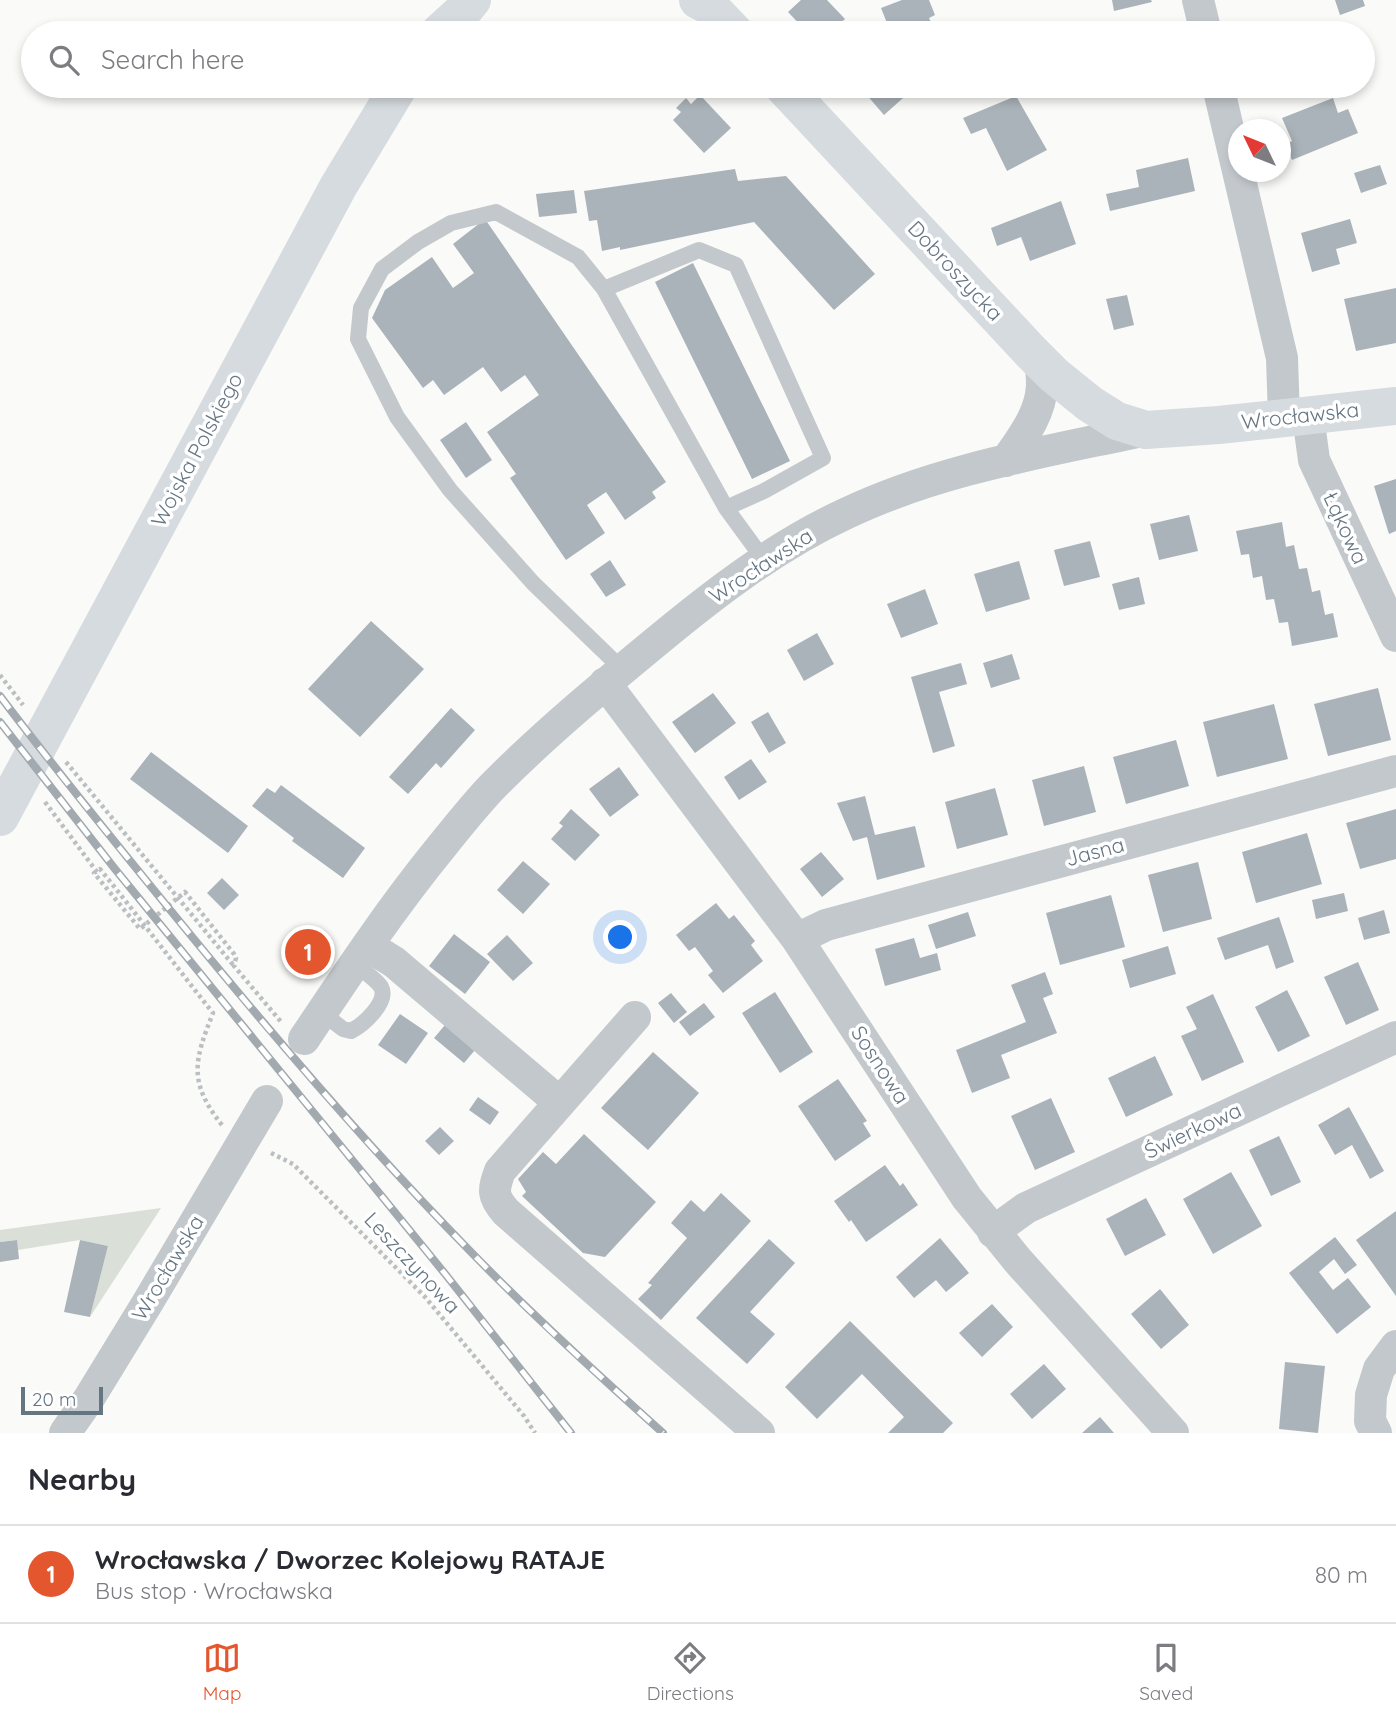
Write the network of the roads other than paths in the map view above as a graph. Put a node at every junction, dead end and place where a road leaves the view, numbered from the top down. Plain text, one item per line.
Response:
1 (438, 0) edge
2 (472, 0) edge
3 (1198, 0) edge
4 (430, 21) edge
5 (452, 21) edge
6 (1203, 21) edge
7 (392, 98) edge
8 (794, 98) edge
9 (1221, 98) edge
10 (604, 289) junction
11 (1041, 362) junction
12 (1396, 406) edge
13 (1296, 417) junction
14 (1146, 430) junction
15 (1006, 461) junction
16 (726, 508) junction
17 (764, 560) junction
18 (1396, 636) edge
19 (614, 676) junction
20 (1396, 771) edge
21 (1, 814) edge
22 (797, 939) junction
23 (362, 955) junction
24 (322, 1013) junction
25 (635, 1017) dead end
26 (1396, 1037) edge
27 (304, 1039) road end
28 (267, 1101) dead end
29 (559, 1102) junction
30 (993, 1232) junction
31 (1396, 1346) edge
32 (65, 1433) edge
33 (759, 1433) edge
34 (1172, 1433) edge
35 (1376, 1433) edge

1 - 4 main road
2 - 5 main road
3 - 6 street
7 - 21 main road, Wojska Polskiego
8 - 11 main road, Dobroszycka
9 - 13 street, Łąkowa
10 - 16 lane
10 - 16 lane
10 - 19 lane
11 - 14 main road, Dobroszycka
11 - 15 street
12 - 13 main road, Wrocławska
13 - 14 main road, Wrocławska
13 - 18 street, Łąkowa
14 - 15 street, Wrocławska
15 - 17 street, Wrocławska
16 - 17 lane
17 - 19 street, Wrocławska
19 - 22 street, Sosnowa
19 - 23 street, Wrocławska
20 - 22 street, Jasna
22 - 30 street, Sosnowa
23 - 24 street, Wrocławska
23 - 24 lane
23 - 29 street
24 - 27 street, Wrocławska
25 - 29 street
26 - 30 street, Świerkowa
28 - 32 street, Wrocławska
29 - 33 street
30 - 34 street, Sosnowa
31 - 35 street

